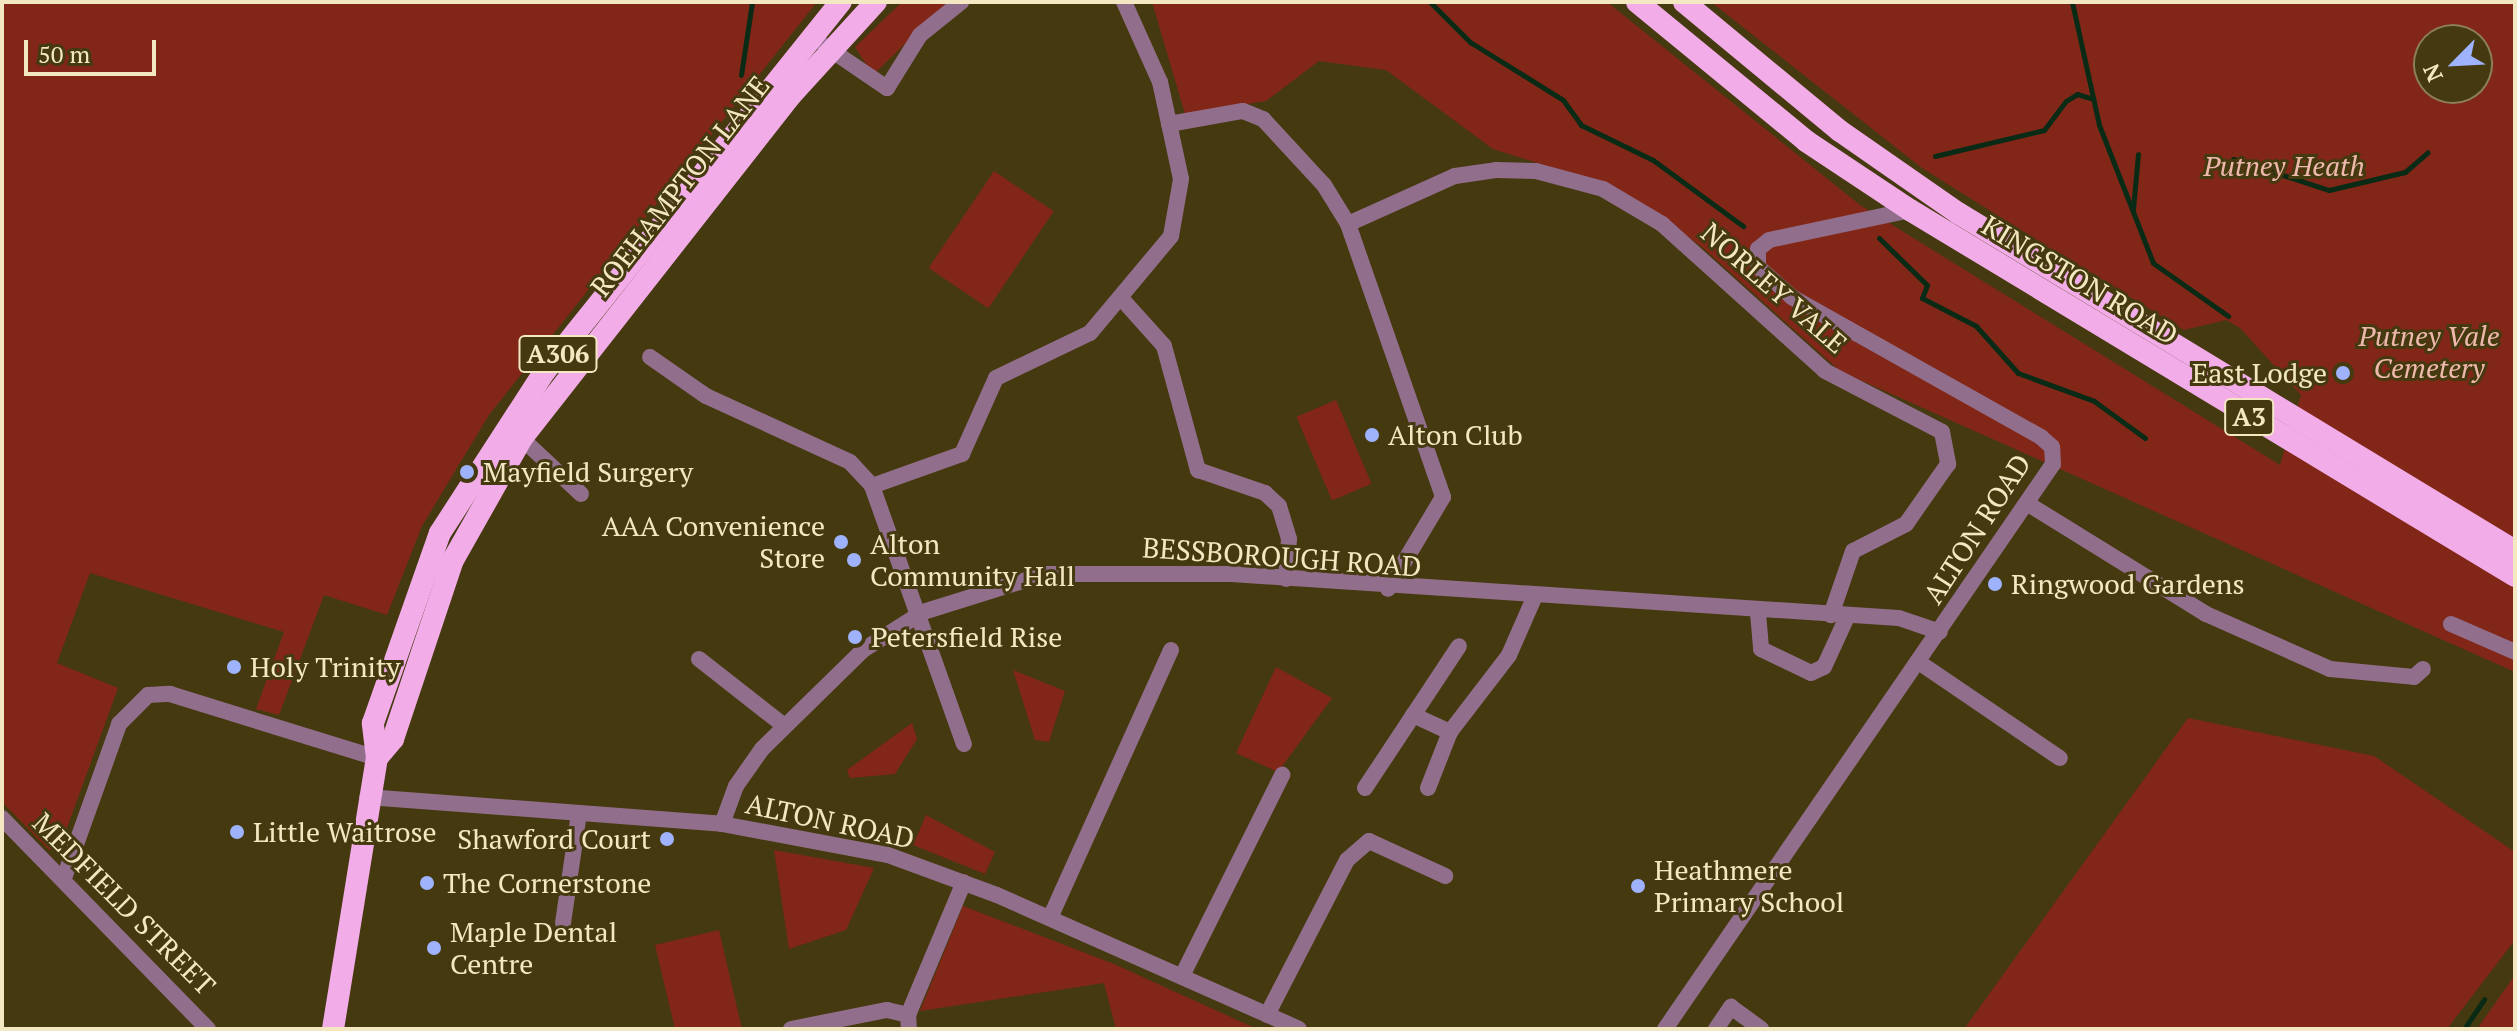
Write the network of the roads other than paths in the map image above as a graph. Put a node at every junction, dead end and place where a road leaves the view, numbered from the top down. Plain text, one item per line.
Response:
1 (841, 2) edge
2 (876, 2) edge
3 (961, 2) edge
4 (1124, 2) edge
5 (1637, 2) edge
6 (1684, 2) edge
7 (812, 34) junction
8 (829, 49) junction
9 (1169, 124) junction
10 (1910, 210) junction
11 (1348, 224) junction
12 (1121, 298) junction
13 (650, 357) dead end
14 (513, 431) junction
15 (872, 486) junction
16 (581, 494) dead end
17 (2028, 504) junction
18 (2515, 551) edge
19 (2515, 576) edge
20 (1286, 579) junction
21 (1388, 589) junction
22 (1534, 598) junction
23 (923, 612) junction
24 (1758, 613) junction
25 (1839, 616) junction
26 (2451, 624) dead end
27 (1940, 632) junction
28 (1459, 646) dead end
29 (1171, 650) dead end
30 (2515, 652) edge
31 (699, 659) dead end
32 (1920, 663) junction
33 (2423, 669) dead end
34 (1413, 715) junction
35 (782, 724) junction
36 (1450, 732) junction
37 (964, 744) dead end
38 (377, 758) junction
39 (2060, 758) dead end
40 (1282, 775) dead end
41 (1365, 788) dead end
42 (1428, 788) dead end
43 (367, 797) junction
44 (579, 813) junction
45 (2, 818) edge
46 (722, 824) junction
47 (1445, 876) dead end
48 (64, 878) junction
49 (964, 882) junction
50 (1050, 918) junction
51 (563, 923) dead end
52 (1182, 976) junction
53 (1267, 1015) junction
54 (909, 1022) edge
55 (208, 1029) edge
56 (333, 1029) edge
57 (791, 1029) edge
58 (1299, 1029) edge
59 (1665, 1029) edge
60 (1716, 1029) edge
61 (1761, 1029) edge

1 - 7 highway, ROEHAMPTON LANE / A306
2 - 8 highway, ROEHAMPTON LANE / A306
3 - 8 street
4 - 9 street
5 - 10 highway, KINGSTON ROAD / A3
6 - 18 highway, KINGSTON ROAD / A3
7 - 8 street
7 - 14 highway, ROEHAMPTON LANE / A306
8 - 14 highway, ROEHAMPTON LANE / A306
9 - 11 street
9 - 12 street
10 - 17 street, ALTON ROAD
10 - 19 highway, KINGSTON ROAD / A3
11 - 21 street
11 - 25 street, NORLEY VALE
12 - 15 street
12 - 20 street
13 - 15 street
14 - 16 street
14 - 38 highway, ROEHAMPTON LANE / A306
15 - 23 street
17 - 27 street, ALTON ROAD
17 - 33 street
20 - 21 street, BESSBOROUGH ROAD
20 - 23 street, BESSBOROUGH ROAD
21 - 22 street, BESSBOROUGH ROAD
22 - 24 street, BESSBOROUGH ROAD
22 - 36 street
23 - 35 street, BESSBOROUGH ROAD
23 - 37 street
24 - 25 street, BESSBOROUGH ROAD
24 - 25 street
25 - 27 street, BESSBOROUGH ROAD
26 - 30 street
27 - 32 street, ALTON ROAD
28 - 34 street
29 - 50 street
31 - 35 street
32 - 39 street
32 - 59 street, ALTON ROAD
34 - 36 street
34 - 41 street
35 - 46 street, BESSBOROUGH ROAD
36 - 42 street
38 - 43 highway, ROEHAMPTON LANE / A306
38 - 48 street
40 - 52 street
43 - 44 street, ALTON ROAD
43 - 56 highway, ROEHAMPTON LANE / A306
44 - 46 street, ALTON ROAD
44 - 51 street
45 - 48 street, MEDFIELD STREET
46 - 49 street, ALTON ROAD
47 - 53 street
48 - 55 street, MEDFIELD STREET
49 - 50 street, ALTON ROAD
49 - 54 street
50 - 52 street, ALTON ROAD
52 - 53 street, ALTON ROAD
53 - 58 street, ALTON ROAD
54 - 57 street
60 - 61 street

